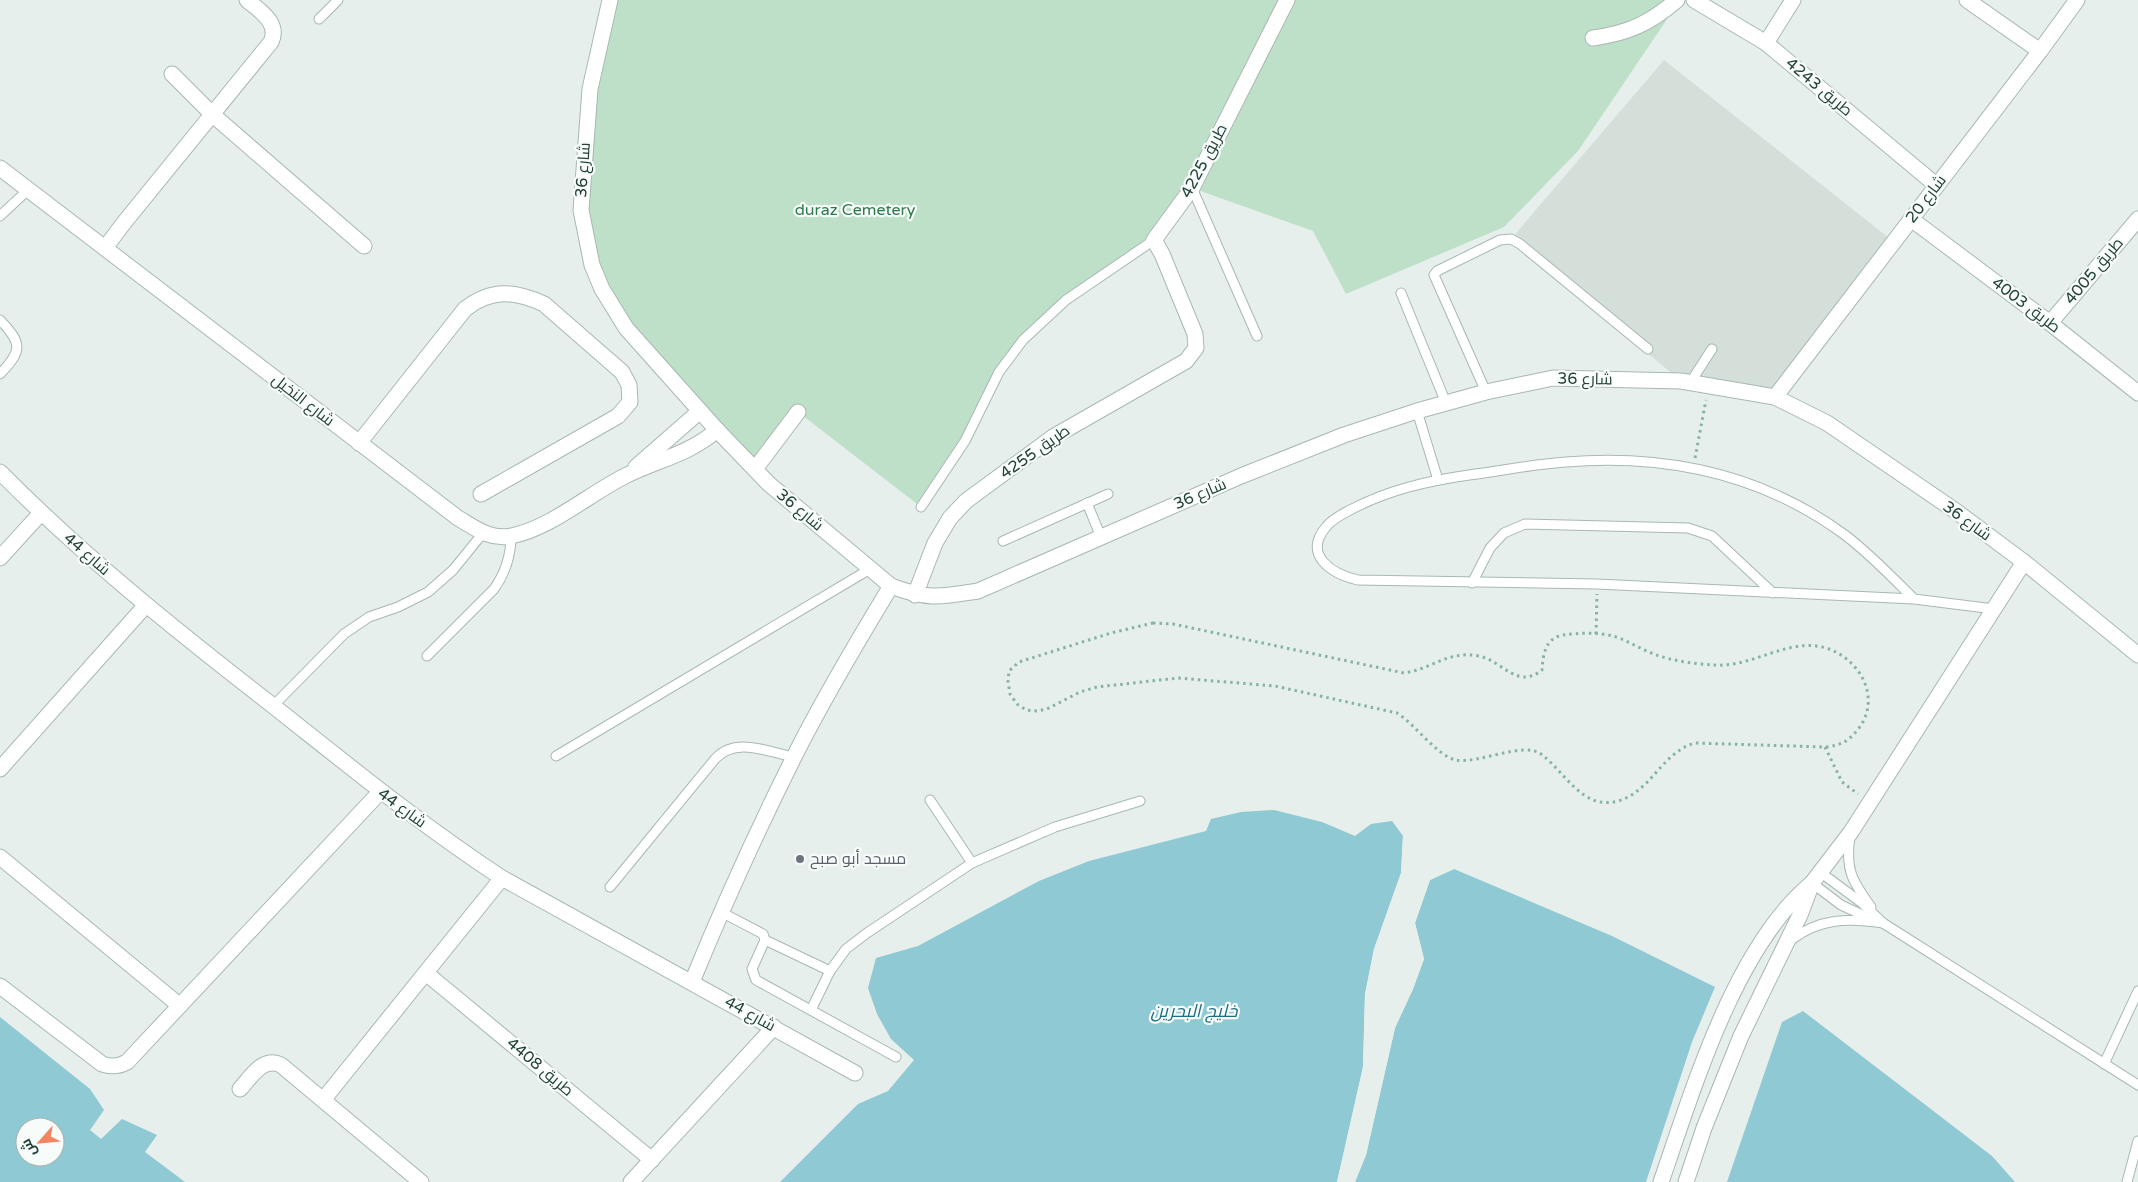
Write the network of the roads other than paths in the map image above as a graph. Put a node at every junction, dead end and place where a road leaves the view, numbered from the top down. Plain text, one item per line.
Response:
1 (247, 0) edge
2 (338, 0) edge
3 (610, 0) edge
4 (1287, 0) edge
5 (1677, 0) edge
6 (1694, 0) edge
7 (1793, 0) edge
8 (1967, 0) edge
9 (2076, 0) edge
10 (319, 19) dead end
11 (1593, 38) dead end
12 (1766, 43) junction
13 (2040, 51) junction
14 (172, 74) dead end
15 (213, 115) junction
16 (0, 168) edge
17 (1936, 185) junction
18 (1192, 188) junction
19 (29, 189) junction
20 (0, 216) edge
21 (1912, 219) junction
22 (2138, 219) edge
23 (1154, 240) junction
24 (364, 246) dead end
25 (105, 248) junction
26 (1401, 293) dead end
27 (0, 320) edge
28 (2050, 323) junction
29 (1257, 336) dead end
30 (1648, 349) dead end
31 (1712, 350) dead end
32 (0, 374) edge
33 (1690, 382) junction
34 (1486, 392) junction
35 (2138, 394) edge
36 (1775, 397) junction
37 (1446, 403) junction
38 (700, 411) junction
39 (1417, 411) junction
40 (798, 412) dead end
41 (717, 430) junction
42 (359, 443) junction
43 (755, 469) junction
44 (0, 472) edge
45 (626, 476) junction
46 (1438, 480) junction
47 (481, 494) dead end
48 (1108, 494) dead end
49 (1087, 504) junction
50 (920, 507) dead end
51 (41, 513) junction
52 (483, 533) junction
53 (511, 536) junction
54 (1101, 537) junction
55 (1003, 541) dead end
56 (0, 558) edge
57 (2024, 562) junction
58 (870, 569) junction
59 (1472, 583) junction
60 (891, 586) junction
61 (1773, 592) junction
62 (915, 595) junction
63 (1914, 599) junction
64 (146, 605) junction
65 (1994, 609) junction
66 (2138, 655) edge
67 (426, 656) dead end
68 (273, 706) junction
69 (556, 756) dead end
70 (794, 757) junction
71 (0, 769) edge
72 (380, 792) junction
73 (930, 800) dead end
74 (1140, 801) dead end
75 (1850, 832) junction
76 (0, 857) edge
77 (972, 863) junction
78 (502, 878) junction
79 (1816, 878) junction
80 (610, 887) dead end
81 (721, 912) junction
82 (1883, 923) junction
83 (765, 940) junction
84 (1784, 946) junction
85 (830, 971) junction
86 (427, 974) junction
87 (692, 982) junction
88 (0, 986) edge
89 (2138, 991) edge
90 (179, 1005) junction
91 (811, 1010) junction
92 (774, 1027) junction
93 (896, 1057) dead end
94 (2104, 1064) junction
95 (854, 1073) dead end
96 (2138, 1085) edge
97 (240, 1090) dead end
98 (323, 1100) junction
99 (2138, 1141) edge
100 (652, 1160) junction
101 (422, 1182) edge
102 (631, 1182) edge
103 (1661, 1182) edge
104 (1686, 1182) edge
105 (2127, 1182) edge

1 - 15 street
2 - 10 lane
3 - 38 street, شارع 36
4 - 18 street, طريق 4225
5 - 11 street
6 - 12 street, طريق 4243
7 - 12 street
8 - 13 street
9 - 13 street, شارع 20
12 - 17 street, طريق 4243
13 - 17 street, شارع 20
14 - 15 street
15 - 24 street
15 - 25 street
16 - 19 street, شارع النخيل
17 - 21 street, شارع 20
18 - 23 street, طريق 4225
18 - 29 lane
19 - 20 lane
19 - 25 street, شارع النخيل
21 - 28 street, طريق 4003
21 - 36 street, شارع 20
22 - 28 street, طريق 4005
23 - 50 lane
23 - 62 street, طريق 4255
25 - 42 street, شارع النخيل
26 - 37 lane
27 - 32 lane
28 - 35 street, طريق 4003
30 - 34 lane
31 - 33 lane
33 - 34 street, شارع 36
33 - 36 street, شارع 36
34 - 37 street, شارع 36
36 - 57 street, شارع 36
37 - 39 street, شارع 36
38 - 41 street, شارع 36
38 - 45 street, شارع النخيل
39 - 46 lane
39 - 54 street, شارع 36
40 - 43 street
41 - 43 street, شارع 36
41 - 45 street, شارع النخيل
42 - 47 street
42 - 52 street, شارع النخيل
43 - 58 street, شارع 36
44 - 51 street, شارع 44
45 - 53 street, شارع النخيل
46 - 59 lane
46 - 63 lane
48 - 49 lane
49 - 54 lane
49 - 55 lane
51 - 56 street
51 - 64 street, شارع 44
52 - 53 street, شارع النخيل
52 - 68 lane
53 - 67 lane
54 - 62 street, شارع 36
57 - 65 street
57 - 66 street, شارع 36
58 - 60 street, شارع 36
58 - 69 lane
59 - 61 lane
59 - 61 lane
60 - 62 street, شارع 36
60 - 70 street
61 - 63 lane
63 - 65 lane
64 - 68 street, شارع 44
64 - 71 street
65 - 75 street
68 - 72 street, شارع 44
70 - 80 lane
70 - 81 street
72 - 78 street, شارع 44
72 - 90 street
73 - 77 lane
74 - 77 lane
75 - 79 street
75 - 82 lane
76 - 90 street
77 - 85 lane
78 - 86 street
78 - 87 street, شارع 44
79 - 82 lane
79 - 82 lane
79 - 84 street
79 - 103 street
81 - 83 lane
81 - 87 street
82 - 84 lane
82 - 94 lane
83 - 85 lane
83 - 91 lane
84 - 104 street
85 - 91 lane
86 - 98 street
86 - 100 street, طريق 4408
87 - 92 street, شارع 44
88 - 90 street
89 - 94 lane
91 - 93 lane
92 - 95 street, شارع 44
92 - 100 street
94 - 96 lane
97 - 98 street
98 - 101 street
99 - 105 lane
100 - 102 street

